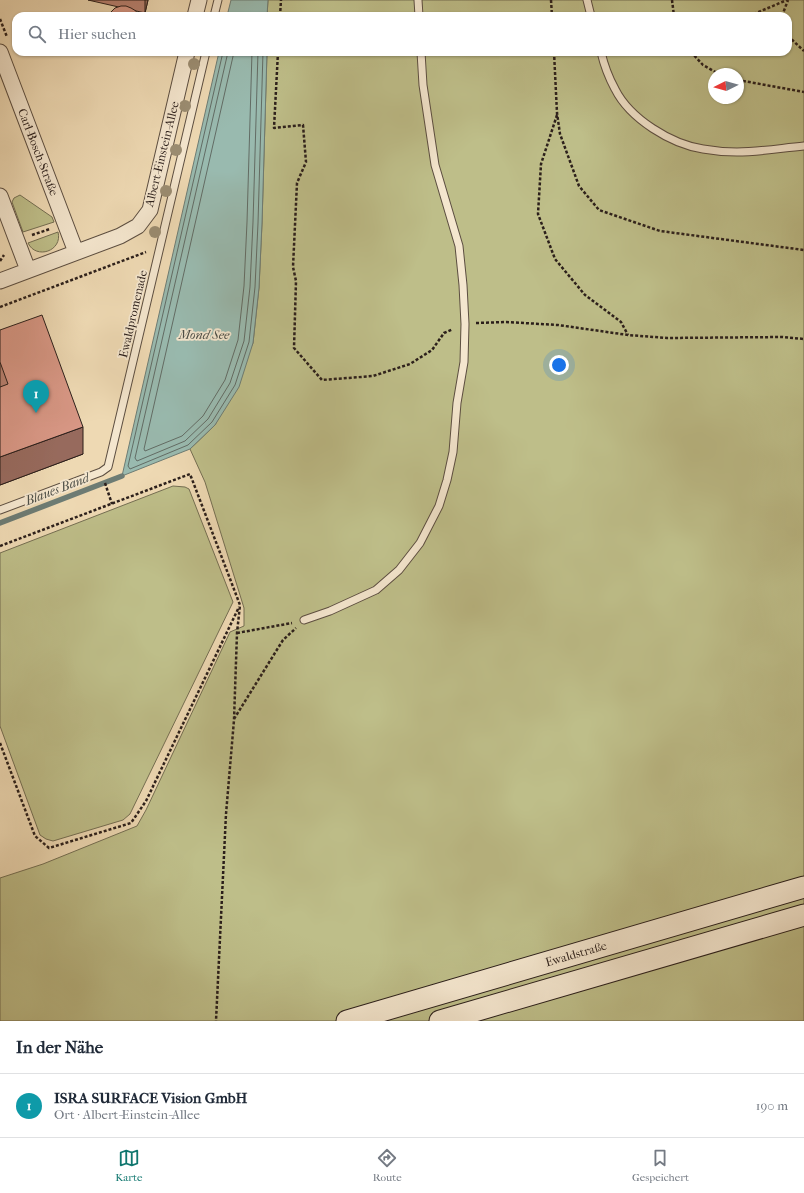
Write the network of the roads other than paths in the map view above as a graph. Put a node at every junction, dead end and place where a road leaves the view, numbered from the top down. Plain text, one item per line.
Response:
1 (199, 0) edge
2 (218, 0) edge
3 (418, 0) edge
4 (587, 0) edge
5 (196, 12) edge
6 (215, 12) edge
7 (418, 12) edge
8 (590, 12) edge
9 (0, 52) edge
10 (186, 56) edge
11 (205, 56) edge
12 (421, 56) edge
13 (602, 56) edge
14 (804, 146) edge
15 (0, 196) edge
16 (76, 252) junction
17 (28, 270) junction
18 (0, 280) edge
19 (0, 510) edge
20 (304, 620) road end
21 (804, 887) edge
22 (804, 915) edge
23 (347, 1021) edge
24 (440, 1021) edge

1 - 5 street
2 - 6 lane
3 - 7 lane
4 - 8 lane
9 - 16 street, Carl-Bosch-Straße
10 - 16 street, Albert-Einstein-Allee
11 - 19 lane, Ewaldpromenade
12 - 20 lane
13 - 14 lane
15 - 17 street
16 - 17 street, Albert-Einstein-Allee
17 - 18 street, Albert-Einstein-Allee
21 - 23 main road, Ewaldstraße
22 - 24 main road

